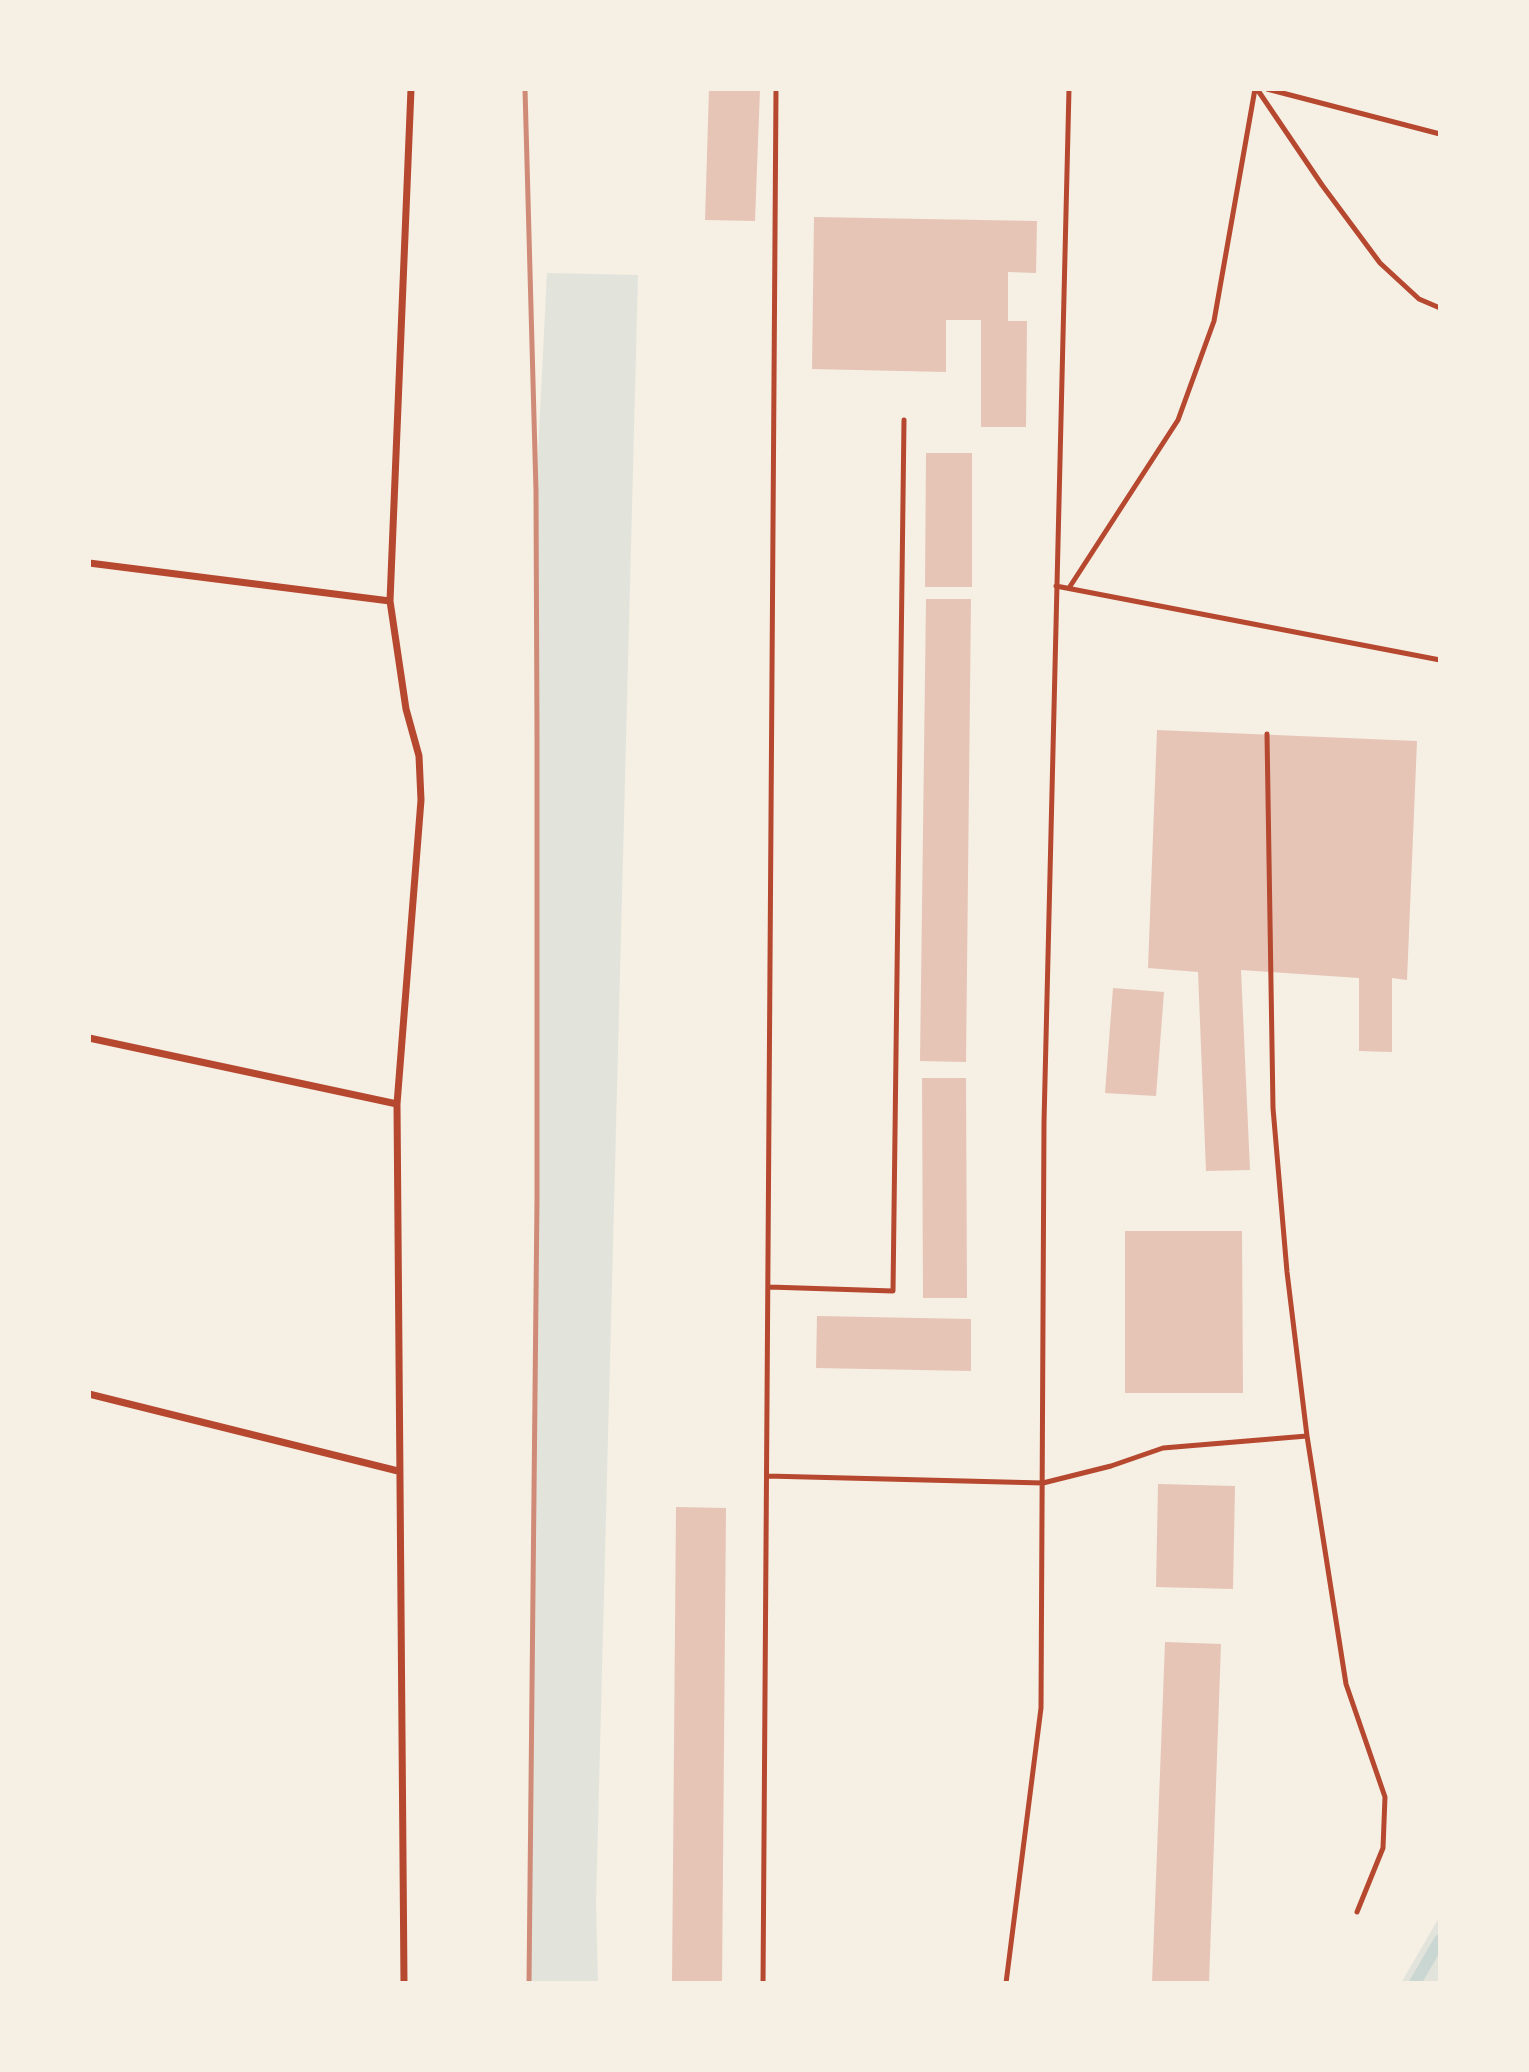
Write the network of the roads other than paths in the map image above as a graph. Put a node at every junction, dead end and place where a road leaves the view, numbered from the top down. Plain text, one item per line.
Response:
1 (411, 89) edge
2 (775, 89) edge
3 (1069, 89) edge
4 (1256, 89) edge
5 (1267, 89) edge
6 (1440, 134) edge
7 (1440, 308) edge
8 (904, 420) dead end
9 (89, 563) edge
10 (1056, 586) junction
11 (1069, 588) junction
12 (390, 601) junction
13 (1440, 660) edge
14 (1267, 734) dead end
15 (89, 1038) edge
16 (397, 1104) junction
17 (769, 1287) junction
18 (89, 1394) edge
19 (1307, 1436) junction
20 (398, 1471) junction
21 (767, 1476) junction
22 (1042, 1483) junction
23 (1357, 1912) dead end
24 (404, 1983) edge
25 (763, 1983) edge
26 (1006, 1983) edge

1 - 12 street
2 - 17 lane
3 - 10 lane
4 - 7 lane
4 - 11 lane
5 - 6 lane
8 - 17 lane
9 - 12 street
10 - 11 lane
10 - 22 lane
11 - 13 lane
12 - 16 street
14 - 19 lane
15 - 16 street
16 - 20 street
17 - 21 lane
18 - 20 street
19 - 22 lane
19 - 23 lane
20 - 24 street
21 - 22 lane
21 - 25 lane
22 - 26 lane

